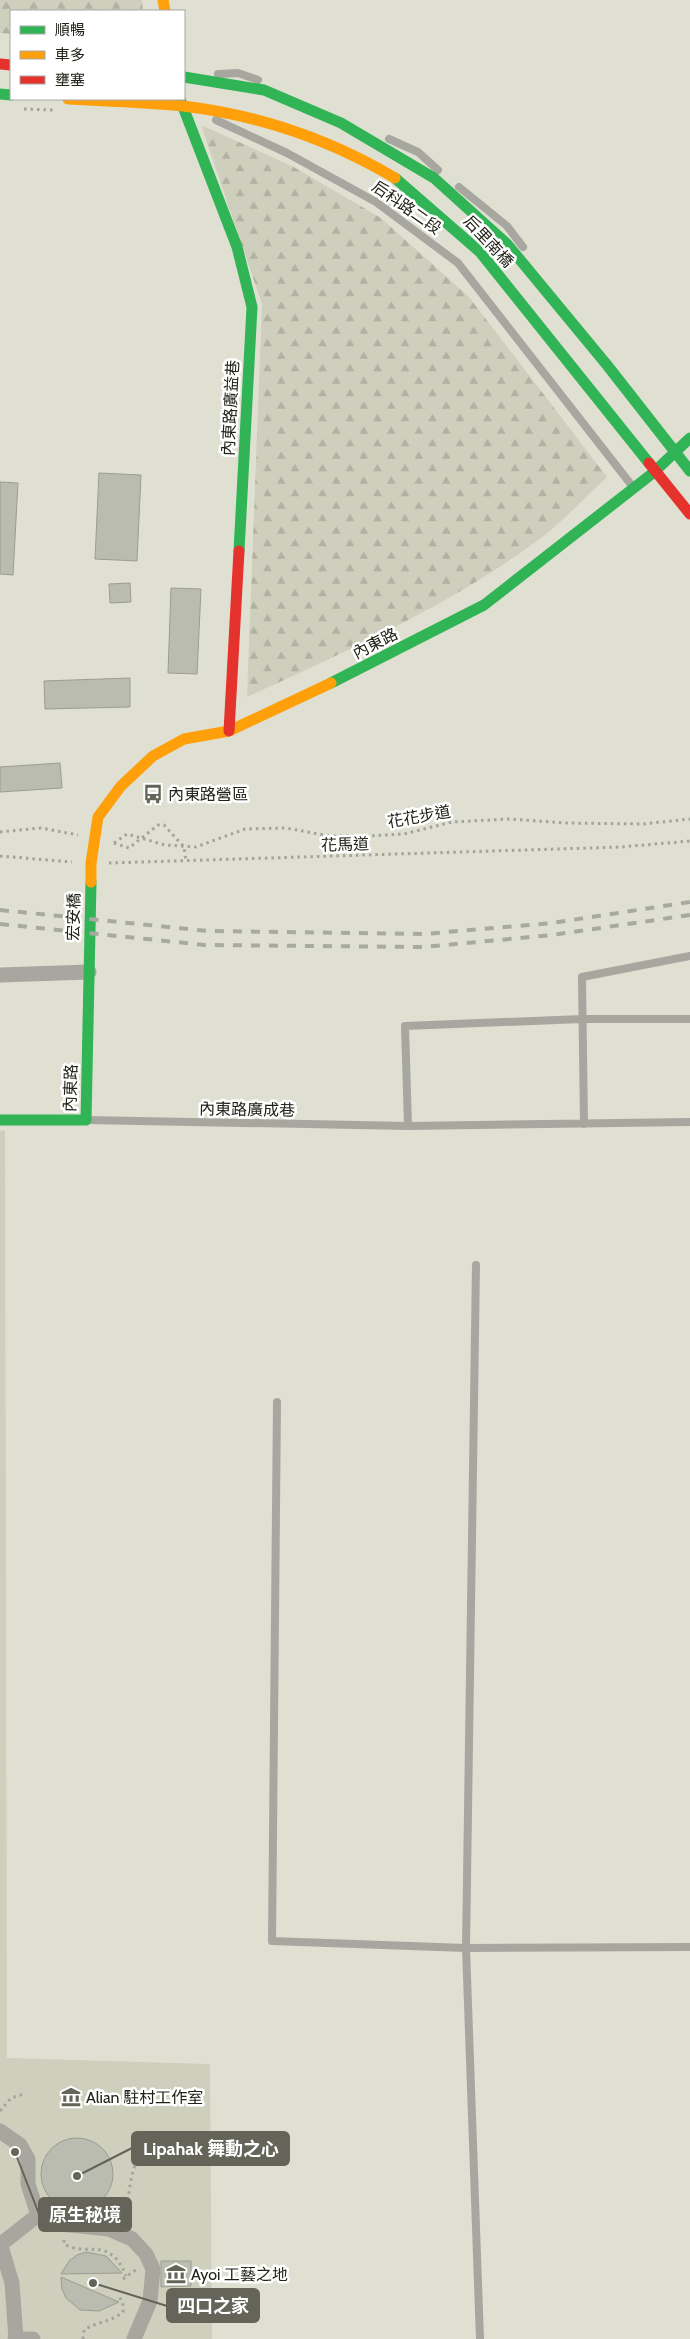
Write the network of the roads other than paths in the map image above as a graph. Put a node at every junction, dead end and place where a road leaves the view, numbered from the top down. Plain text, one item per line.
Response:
1 (185, 76) edge
2 (185, 76) edge
3 (302, 96) dead end
4 (106, 100) edge
5 (181, 102) edge
6 (319, 104) dead end
7 (364, 126) dead end
8 (382, 135) dead end
9 (447, 177) dead end
10 (455, 183) dead end
11 (530, 256) dead end
12 (566, 302) dead end
13 (690, 438) edge
14 (677, 450) junction
15 (690, 471) edge
16 (634, 488) junction
17 (690, 514) edge
18 (229, 731) junction
19 (91, 863) joint
20 (690, 956) edge
21 (89, 972) junction
22 (0, 975) edge
23 (582, 1019) junction
24 (690, 1019) edge
25 (0, 1120) edge
26 (86, 1120) junction
27 (690, 1122) edge
28 (584, 1124) junction
29 (408, 1126) junction
30 (476, 1265) dead end
31 (277, 1402) dead end
32 (690, 1947) edge
33 (466, 1948) junction
34 (0, 2131) edge
35 (38, 2215) junction
36 (0, 2244) edge
37 (16, 2339) edge
38 (33, 2339) edge
39 (134, 2339) edge
40 (480, 2339) edge

1 - 3 lane
2 - 15 street, 后里南橋
4 - 5 street, 后科路二段
5 - 16 lane, 后科路二段
5 - 17 street, 后里南橋
5 - 18 street, 內東路廣益巷
6 - 7 lane
8 - 9 lane
10 - 11 lane
12 - 14 lane
13 - 14 street, 內東路
14 - 16 street, 內東路
16 - 18 street, 內東路
18 - 19 street, 內東路
19 - 21 street, 宏安橋
20 - 23 lane
21 - 22 street
21 - 26 street, 內東路
23 - 24 lane
23 - 28 lane
23 - 29 lane
25 - 26 street, 內東路
26 - 29 lane, 內東路廣成巷
27 - 28 lane, 內東路廣成巷
28 - 29 lane, 內東路廣成巷
30 - 33 lane
31 - 33 lane
32 - 33 lane
33 - 40 lane
34 - 35 street
35 - 36 street
35 - 39 street
36 - 37 street
37 - 38 street

